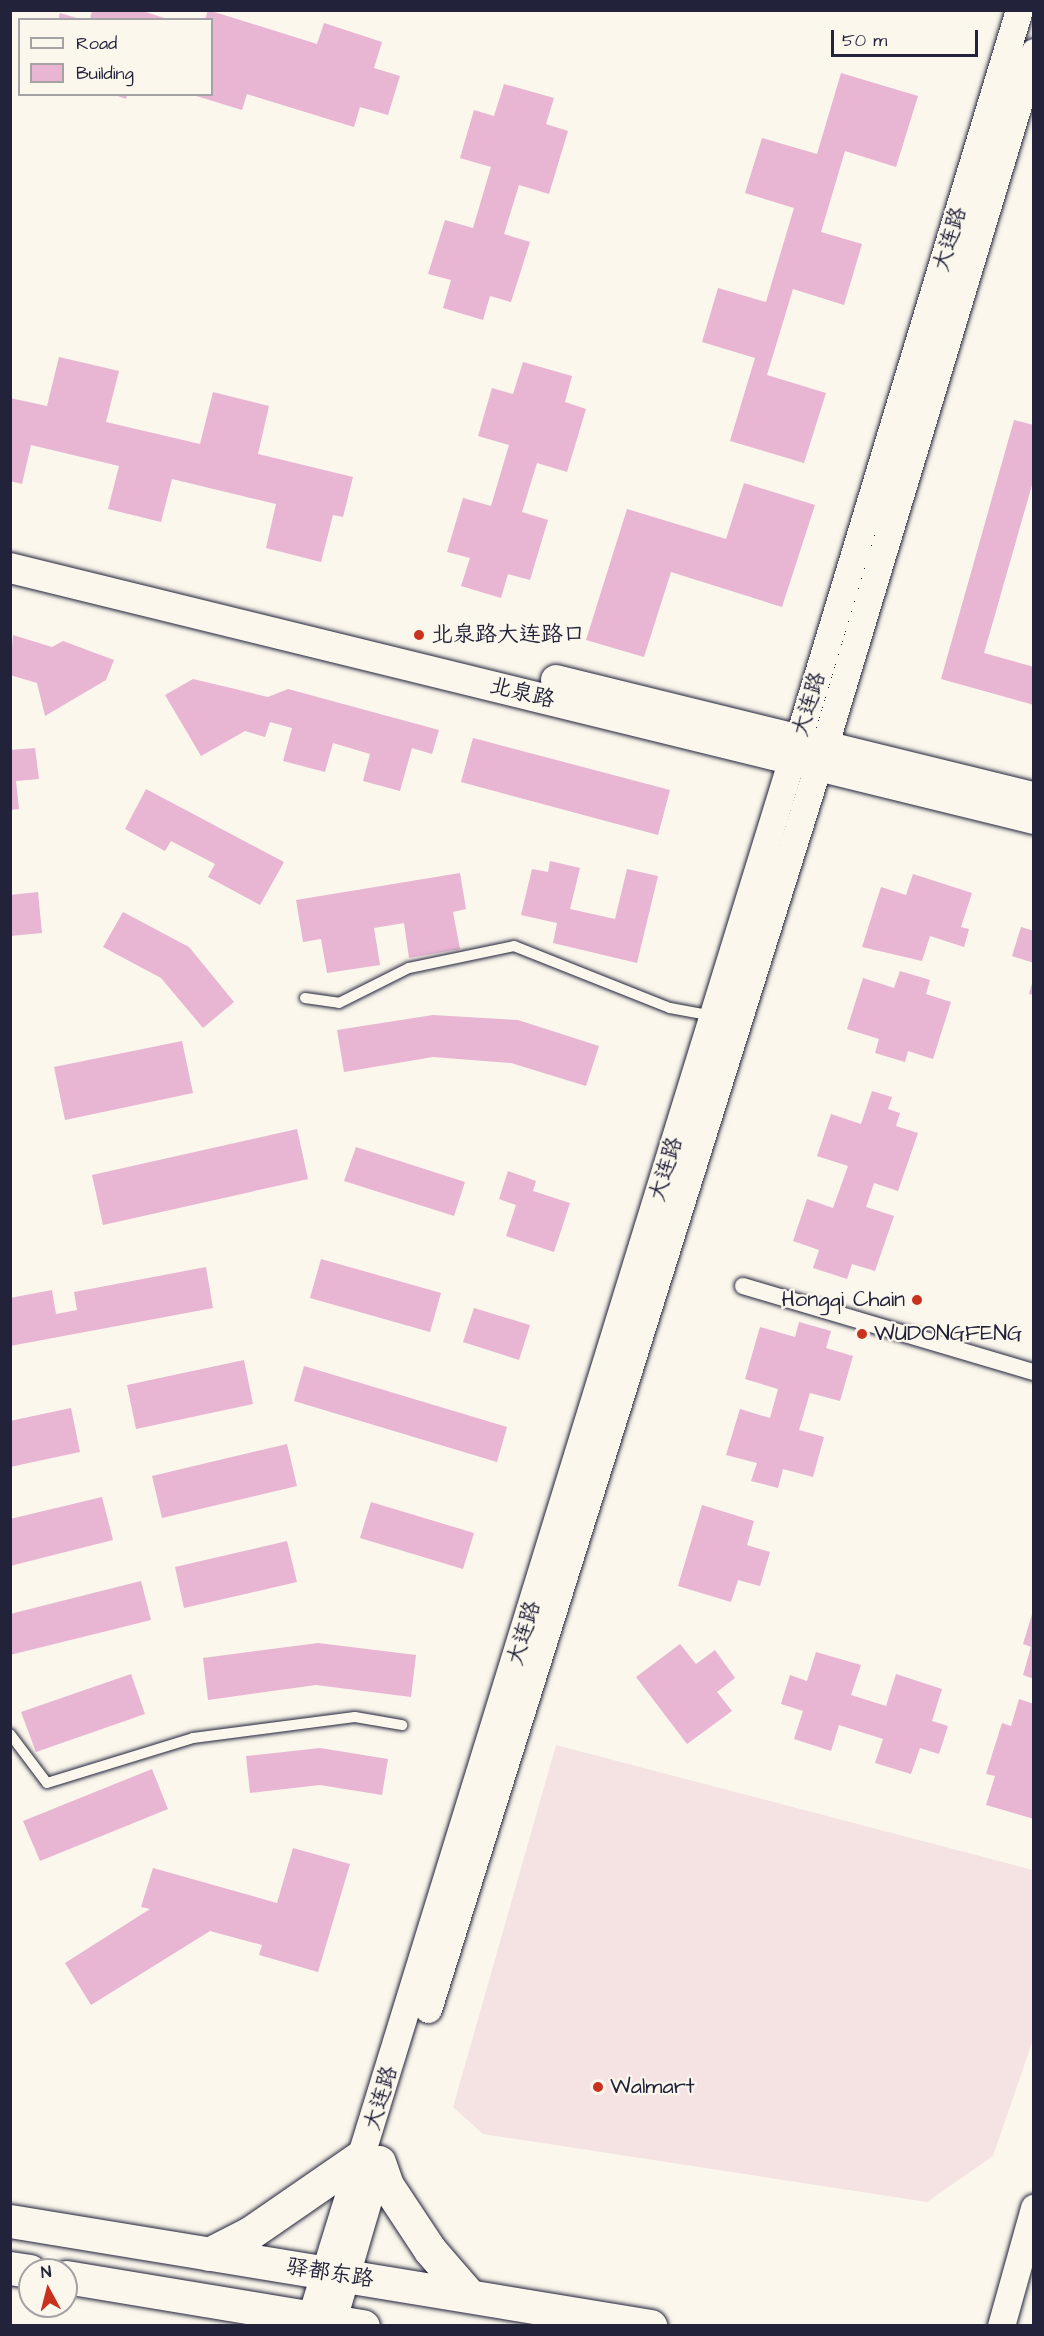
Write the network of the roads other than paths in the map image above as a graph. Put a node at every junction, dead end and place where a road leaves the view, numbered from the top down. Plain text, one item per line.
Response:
1 (1019, 10) edge
2 (1034, 52) edge
3 (10, 548) edge
4 (10, 568) edge
5 (809, 752) junction
6 (1034, 797) edge
7 (1034, 819) edge
8 (305, 998) dead end
9 (726, 1018) junction
10 (743, 1286) dead end
11 (1034, 1372) edge
12 (402, 1725) dead end
13 (10, 1734) edge
14 (371, 2158) junction
15 (1034, 2208) edge
16 (10, 2222) edge
17 (209, 2254) junction
18 (334, 2273) junction
19 (78, 2279) edge
20 (468, 2294) junction
21 (329, 2323) edge
22 (650, 2325) edge
23 (1001, 2325) edge

1 - 5 street, 大连路
2 - 5 street, 大连路
3 - 5 main road, 北泉路
4 - 5 main road, 北泉路
5 - 6 main road, 北泉路
5 - 7 main road, 北泉路
5 - 9 street, 大连路
8 - 9 lane
9 - 14 street, 大连路
10 - 11 street
12 - 13 lane
14 - 17 highway
14 - 18 street, 大连路
14 - 20 highway
15 - 23 street
16 - 17 highway, 驿都东路
17 - 18 highway, 驿都东路
18 - 20 highway, 驿都东路
18 - 21 street, 大连路
19 - 21 highway, 驿都东路
20 - 22 highway, 驿都东路

